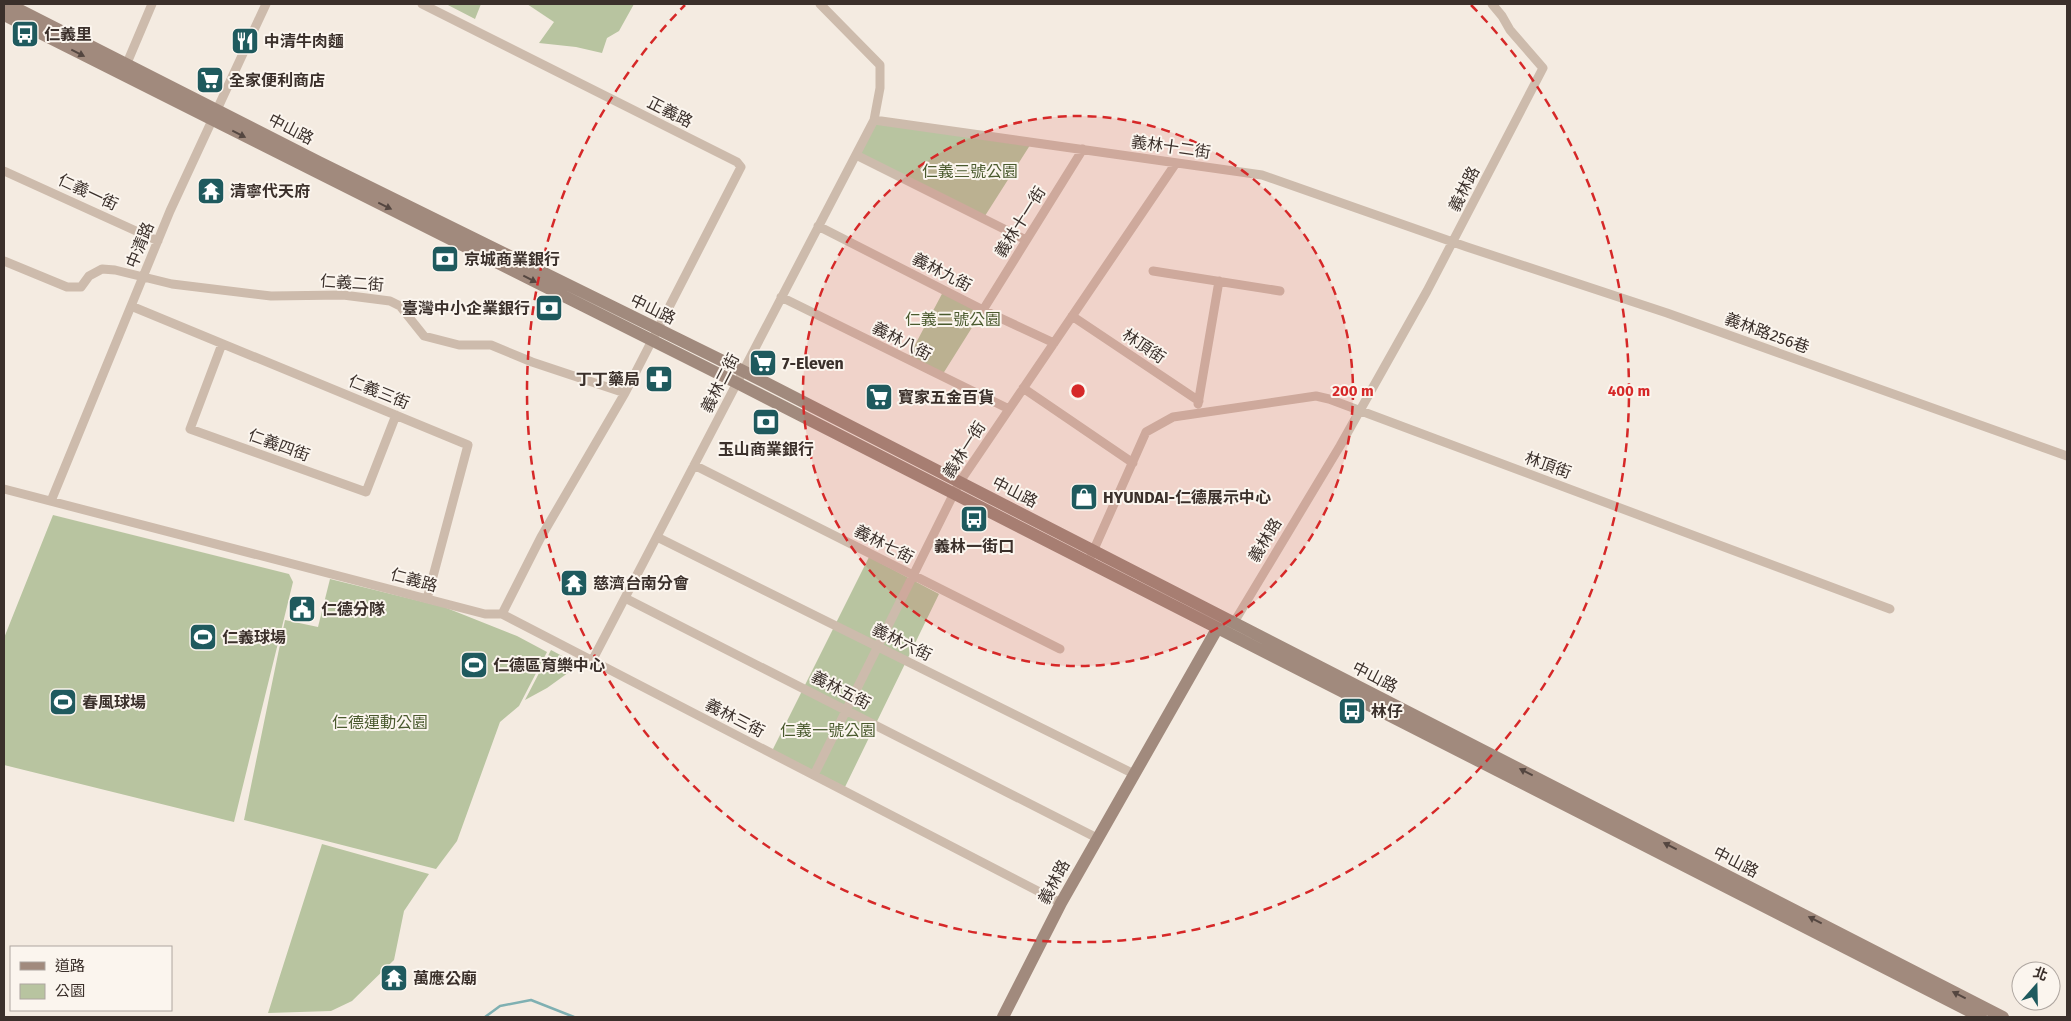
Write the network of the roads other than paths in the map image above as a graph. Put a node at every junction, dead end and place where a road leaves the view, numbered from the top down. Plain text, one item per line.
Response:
1 (152, 4) edge
2 (266, 4) edge
3 (422, 4) edge
4 (820, 4) edge
5 (1492, 4) edge
6 (10, 9) edge
7 (127, 63) junction
8 (215, 116) junction
9 (874, 120) junction
10 (1082, 149) junction
11 (856, 155) junction
12 (1176, 163) junction
13 (4, 171) edge
14 (818, 226) junction
15 (1026, 240) junction
16 (158, 241) junction
17 (1454, 242) junction
18 (4, 261) edge
19 (1153, 271) dead end
20 (144, 277) junction
21 (1219, 281) junction
22 (1280, 291) dead end
23 (781, 297) junction
24 (131, 306) junction
25 (983, 310) junction
26 (1072, 316) junction
27 (655, 334) junction
28 (1054, 343) junction
29 (222, 344) junction
30 (740, 377) junction
31 (1023, 388) junction
32 (625, 393) junction
33 (1200, 401) junction
34 (1009, 409) junction
35 (1359, 411) junction
36 (396, 415) junction
37 (1190, 415) junction
38 (2067, 456) edge
39 (1133, 463) junction
40 (694, 465) junction
41 (956, 488) junction
42 (4, 489) edge
43 (51, 501) junction
44 (657, 537) junction
45 (1091, 556) junction
46 (914, 576) junction
47 (625, 598) junction
48 (427, 599) junction
49 (1890, 609) dead end
50 (502, 614) junction
51 (1233, 624) junction
52 (1218, 629) junction
53 (879, 647) junction
54 (1060, 650) dead end
55 (592, 661) junction
56 (847, 710) junction
57 (1134, 774) junction
58 (814, 775) junction
59 (1097, 838) junction
60 (1061, 903) junction
61 (1003, 1017) edge
62 (1980, 1017) edge
63 (2003, 1017) edge

1 - 7 street
2 - 8 street, 中清路
3 - 27 street, 正義路
4 - 9 street, 義林二街
5 - 17 street, 義林路
6 - 7 main road, 中山路
6 -> 8 main road, 中山路
7 - 8 main road, 中山路
8 - 16 street, 中清路
8 - 27 main road, 中山路
9 - 10 street, 義林十二街
9 - 11 street, 義林二街
10 - 12 street, 義林十二街
10 - 15 street, 義林十一街
11 - 14 street, 義林二街
11 - 15 street
12 - 17 street, 義林十二街
12 - 26 street, 義林一街
13 - 16 street, 仁義一街
14 - 23 street, 義林二街
14 - 25 street, 義林九街
15 - 25 street, 義林十一街
16 - 20 street, 中清路
17 - 35 street, 義林路
17 - 38 street, 義林路256巷
18 - 20 street
19 - 21 street
20 - 24 street, 中清路
20 - 32 street, 仁義二街
21 - 22 street
21 - 33 street
23 - 30 street, 義林二街
23 - 34 street, 義林八街
24 - 29 street, 仁義三街
24 - 43 street, 中清路
25 - 28 street, 義林九街
26 - 28 street, 義林一街
26 - 33 street, 林頂街
27 - 30 main road, 中山路
27 - 32 street
28 - 31 street, 義林一街
29 - 36 street, 仁義三街
29 - 36 street, 仁義四街
30 - 40 street, 義林二街
30 - 41 main road, 中山路
31 - 34 street, 義林一街
31 - 39 street
32 - 50 street
33 - 37 street
34 - 41 street, 義林一街
35 - 37 street, 林頂街
35 - 49 street, 林頂街
35 - 51 street, 義林路
36 - 48 street, 仁義三街
37 - 39 street, 林頂街
39 - 45 street, 林頂街
40 - 44 street, 義林二街
40 - 46 street, 義林七街
41 - 45 main road, 中山路
41 - 46 street, 義林一街
42 - 43 street, 仁義路
43 - 48 street, 仁義路
44 - 47 street, 義林二街
44 - 53 street, 義林六街
45 - 51 main road, 中山路
45 - 52 main road, 中山路
46 - 53 street, 義林一街
46 - 54 street, 義林七街
47 - 55 street, 義林二街
47 - 56 street, 義林五街
48 - 50 street, 仁義路
50 - 55 street, 義林三街
51 - 52 street
63 -> 51 main road, 中山路
52 - 57 main road, 義林路
52 - 62 main road, 中山路
53 - 56 street, 義林一街
53 - 57 street, 義林六街
55 - 58 street, 義林三街
56 - 58 street, 義林一街
56 - 59 street, 義林五街
57 - 59 main road, 義林路
58 - 60 street, 義林三街
59 - 60 main road, 義林路
60 - 61 main road, 義林路

